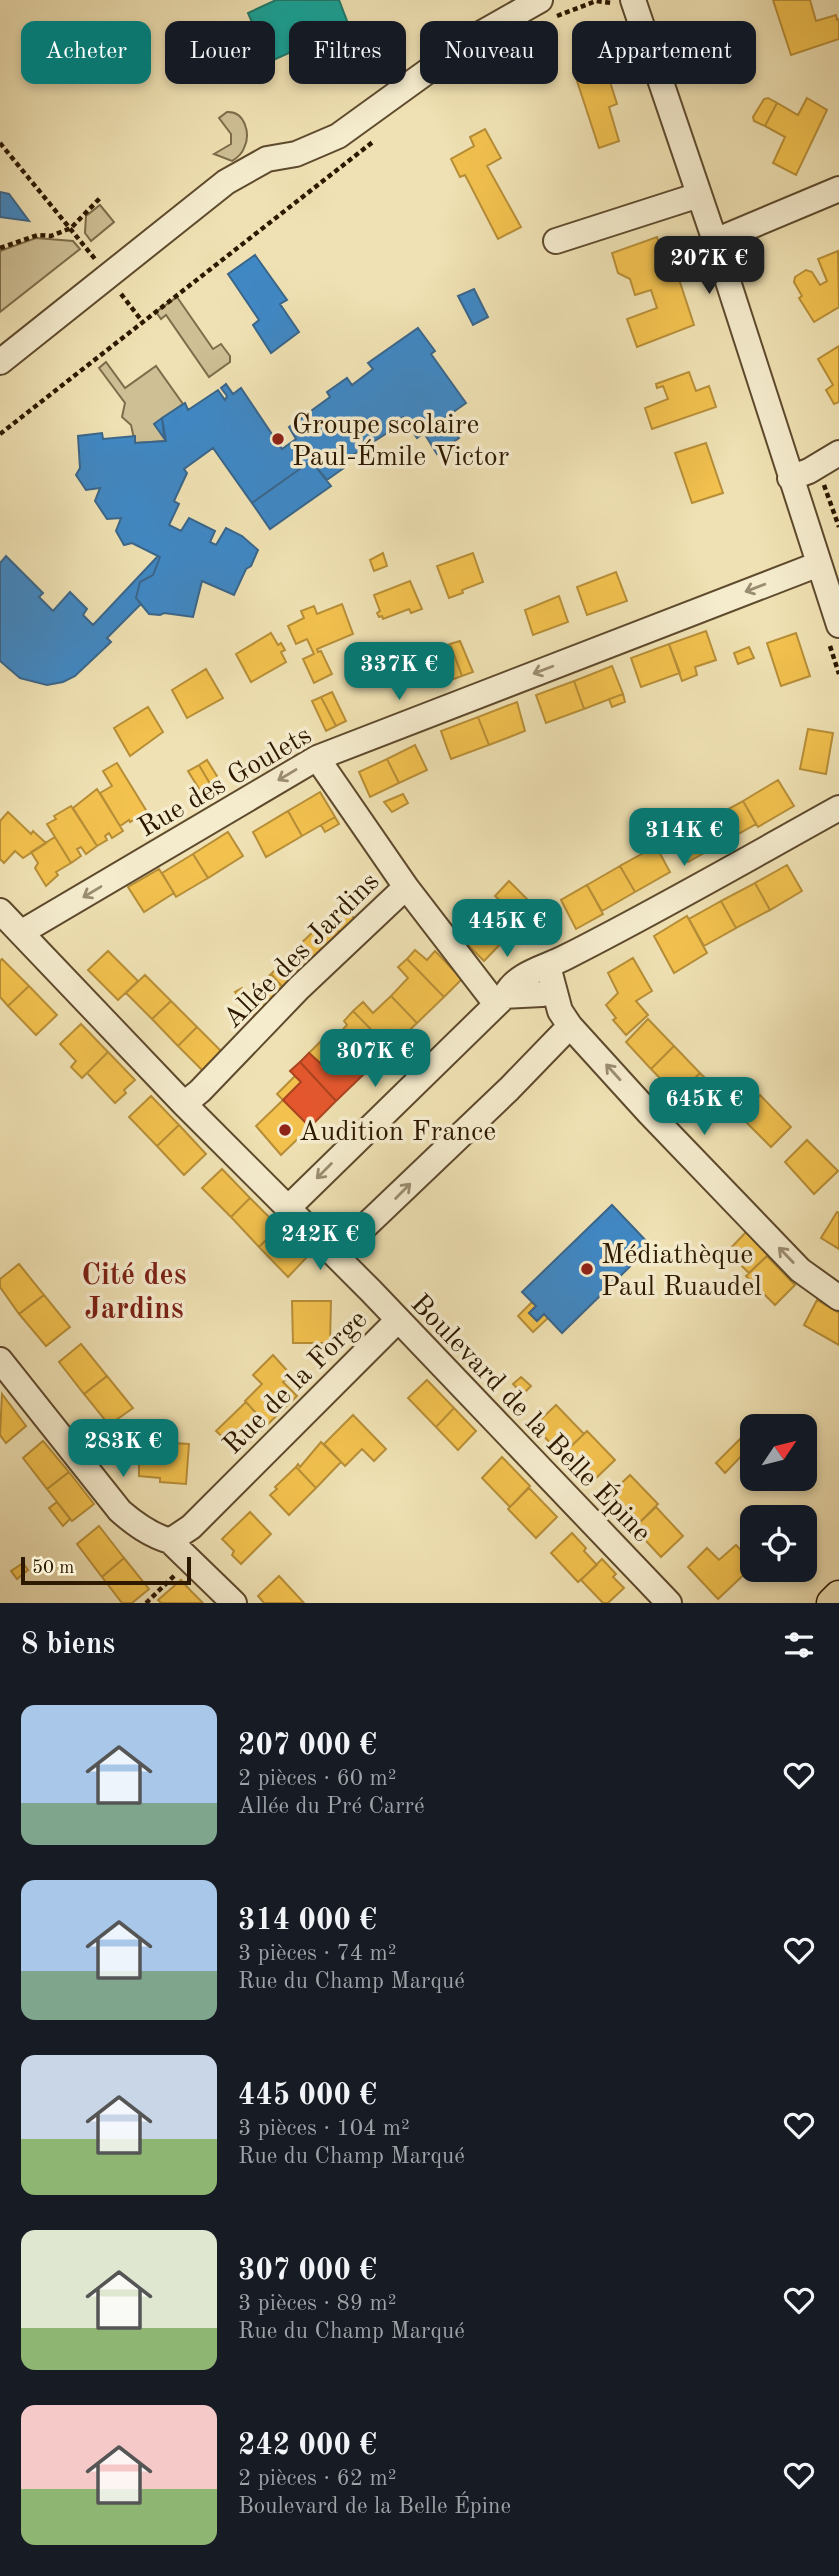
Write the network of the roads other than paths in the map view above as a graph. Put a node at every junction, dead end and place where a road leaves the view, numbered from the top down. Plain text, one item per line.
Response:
1 (635, 7) edge
2 (546, 9) edge
3 (839, 189) edge
4 (699, 195) junction
5 (556, 241) dead end
6 (715, 241) junction
7 (0, 362) edge
8 (829, 460) edge
9 (790, 478) junction
10 (819, 564) junction
11 (839, 625) edge
12 (317, 758) junction
13 (839, 808) edge
14 (406, 887) junction
15 (0, 911) edge
16 (22, 932) junction
17 (550, 978) junction
18 (501, 1000) junction
19 (570, 1026) junction
20 (184, 1104) junction
21 (288, 1208) junction
22 (335, 1255) junction
23 (839, 1298) edge
24 (398, 1320) junction
25 (0, 1360) edge
26 (170, 1541) junction
27 (234, 1603) edge
28 (670, 1603) edge

1 - 4 street
2 - 7 street
3 - 6 street
4 - 5 street
4 - 6 street
6 - 9 street
8 - 9 street
9 - 10 street
10 - 11 street
10 -> 12 street, Rue des Goulets
12 - 14 street, Allée des Jardins
12 -> 16 street, Rue des Goulets
13 - 17 street
14 - 18 street
14 - 20 street, Allée des Jardins
15 - 16 street, Boulevard de la Belle Épine
16 - 20 street, Boulevard de la Belle Épine
17 - 18 street
17 - 19 street
18 -> 21 street
22 -> 19 street
23 -> 19 street
20 - 21 street, Boulevard de la Belle Épine
21 - 22 street, Boulevard de la Belle Épine
22 - 24 street, Boulevard de la Belle Épine
24 - 26 street, Rue de la Forge
24 - 28 street, Boulevard de la Belle Épine
25 - 26 street
26 - 27 street

